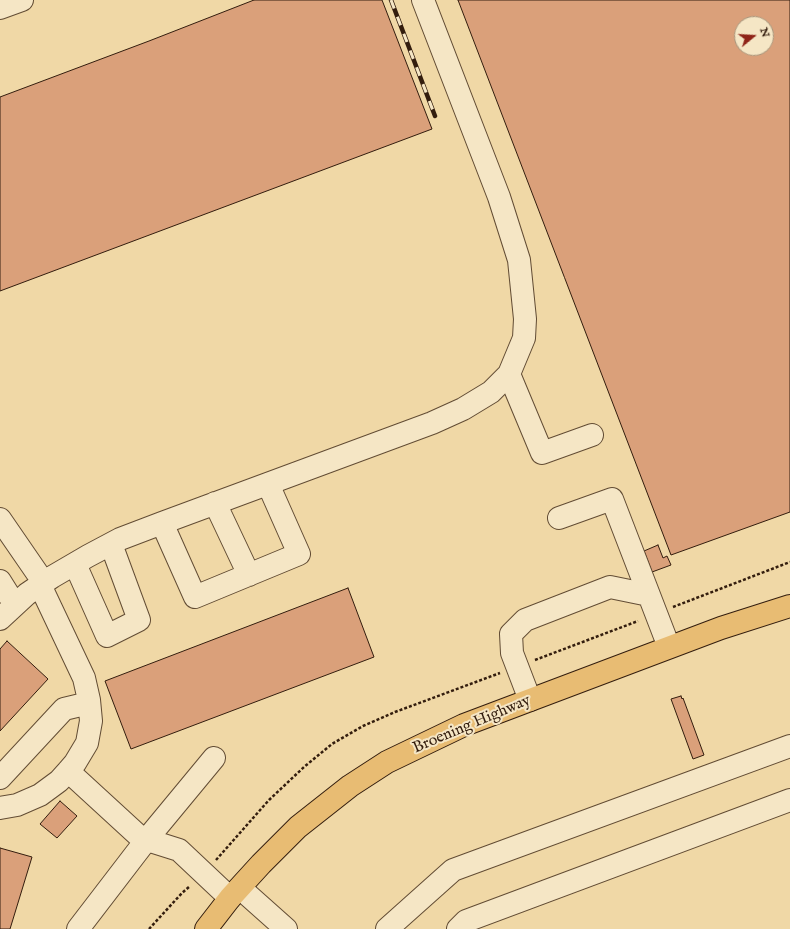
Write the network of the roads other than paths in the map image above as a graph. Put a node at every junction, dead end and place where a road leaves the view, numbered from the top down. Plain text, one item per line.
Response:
1 (22, 0) edge
2 (423, 0) edge
3 (0, 8) edge
4 (509, 374) junction
5 (592, 435) dead end
6 (268, 484) junction
7 (215, 503) junction
8 (559, 518) dead end
9 (0, 519) edge
10 (162, 523) junction
11 (112, 544) junction
12 (75, 564) junction
13 (249, 576) junction
14 (0, 581) edge
15 (42, 584) junction
16 (649, 595) junction
17 (790, 606) edge
18 (8, 612) edge
19 (669, 648) junction
20 (530, 700) junction
21 (89, 703) junction
22 (790, 746) edge
23 (214, 758) dead end
24 (68, 771) junction
25 (0, 778) edge
26 (790, 800) edge
27 (0, 808) edge
28 (147, 839) junction
29 (235, 893) junction
30 (78, 929) edge
31 (206, 929) edge
32 (286, 929) edge
33 (387, 929) edge
34 (458, 929) edge

1 - 3 lane
2 - 4 lane
4 - 5 lane
4 - 6 lane
6 - 7 lane
6 - 13 lane
7 - 10 lane
7 - 13 lane
8 - 16 lane
9 - 15 lane
10 - 11 lane
10 - 13 lane
11 - 12 lane
11 - 12 lane
12 - 15 lane
14 - 18 lane
15 - 18 lane
15 - 21 lane
16 - 19 lane
16 - 20 lane
17 - 19 main road, Broening Highway
19 - 20 main road, Broening Highway
20 - 29 main road, Broening Highway
21 - 24 lane
21 - 25 lane
22 - 33 lane
23 - 28 lane
24 - 27 lane
24 - 28 lane
26 - 34 lane
28 - 29 lane
28 - 30 lane
29 - 31 main road, Broening Highway
29 - 32 lane

